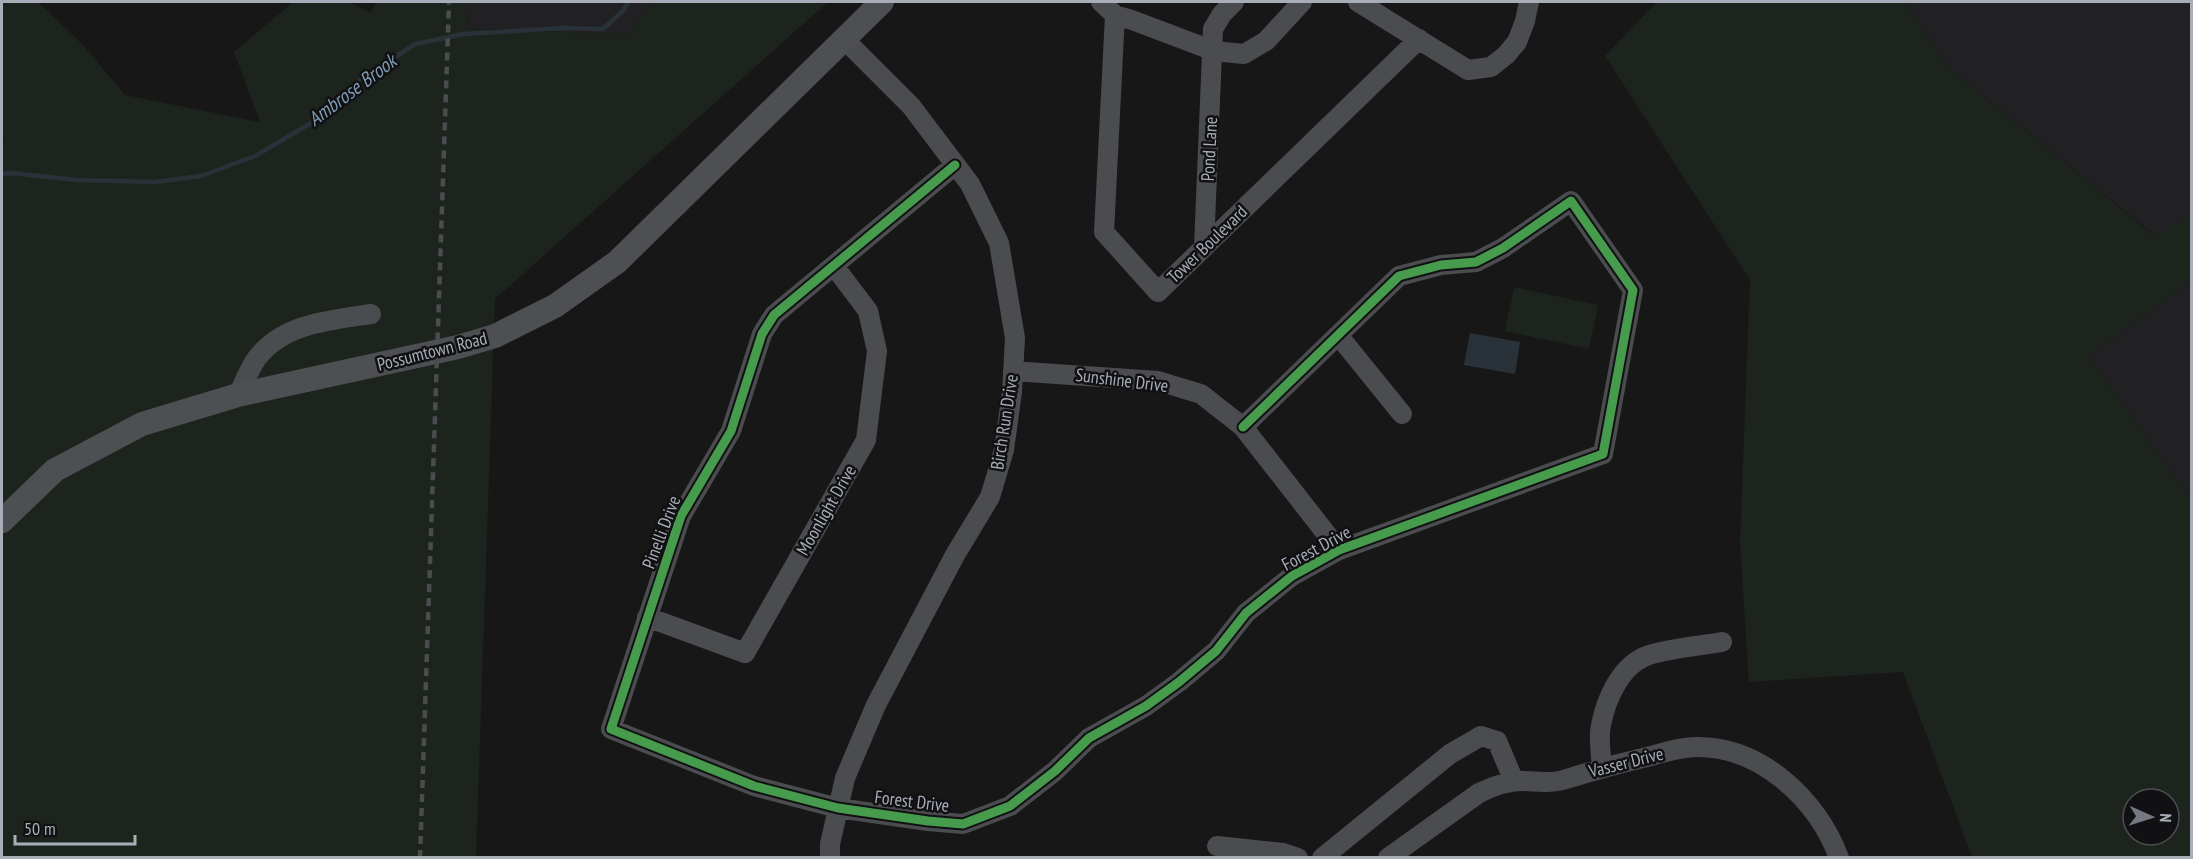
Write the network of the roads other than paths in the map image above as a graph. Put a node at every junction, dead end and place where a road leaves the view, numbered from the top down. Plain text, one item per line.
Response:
1 (882, 2) edge
2 (1234, 2) edge
3 (1302, 2) edge
4 (1358, 2) edge
5 (1528, 2) edge
6 (1108, 8) edge
7 (844, 39) junction
8 (1419, 39) junction
9 (1214, 51) junction
10 (955, 165) junction
11 (1204, 247) junction
12 (834, 266) junction
13 (371, 314) dead end
14 (1338, 335) junction
15 (1013, 371) junction
16 (238, 395) junction
17 (1402, 414) dead end
18 (1243, 427) junction
19 (2, 521) edge
20 (1339, 550) junction
21 (647, 617) junction
22 (1722, 642) dead end
23 (1602, 767) junction
24 (1514, 782) junction
25 (838, 808) junction
26 (1217, 846) dead end
27 (830, 858) edge
28 (1298, 858) edge
29 (1322, 858) edge
30 (1388, 858) edge
31 (1839, 858) edge

1 - 7 main road, Possumtown Road
2 - 9 street, Pond Lane
3 - 9 street, Tower Boulevard
4 - 8 street
5 - 8 street
6 - 9 street, Tower Boulevard
6 - 11 street, Tower Boulevard
7 - 10 street, Birch Run Drive
7 - 16 main road, Possumtown Road
8 - 11 street, Tower Boulevard
9 - 11 street, Pond Lane
10 - 12 street, Pinelli Drive
10 - 15 street, Birch Run Drive
12 - 21 street, Pinelli Drive
12 - 21 street, Moonlight Drive
13 - 16 street
14 - 17 street
14 - 18 street
14 - 20 street, Forest Drive
15 - 18 street, Sunshine Drive
15 - 25 street, Birch Run Drive
16 - 19 main road, Possumtown Road
18 - 20 street, Sunshine Drive
20 - 25 street, Forest Drive
21 - 25 street, Pinelli Drive
22 - 23 street
23 - 24 street, Vasser Drive
23 - 31 street, Vasser Drive
24 - 29 street
24 - 30 street, Vasser Drive
25 - 27 street, Birch Run Drive
26 - 28 street

